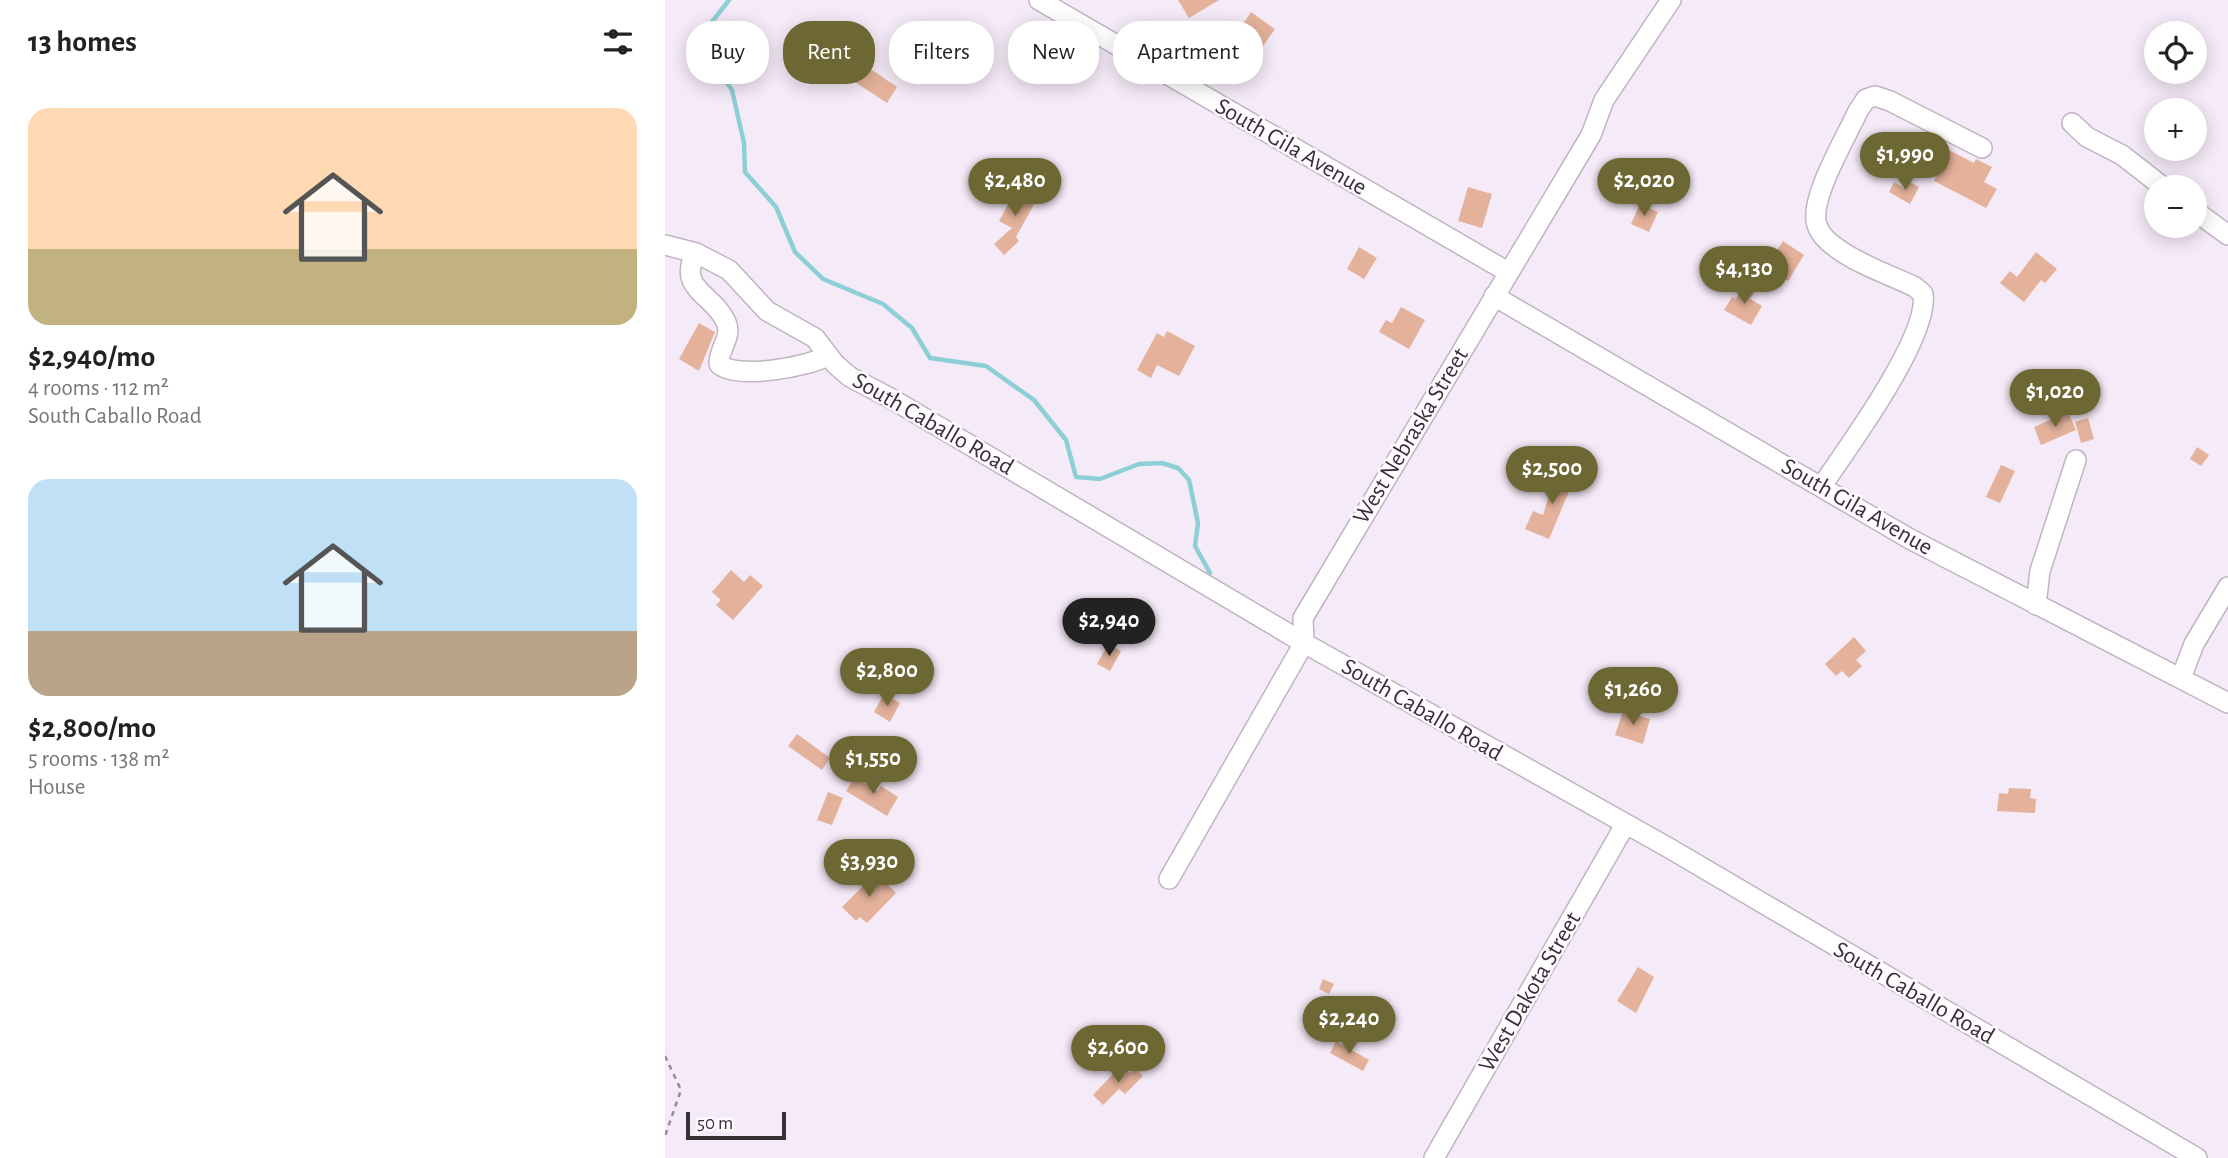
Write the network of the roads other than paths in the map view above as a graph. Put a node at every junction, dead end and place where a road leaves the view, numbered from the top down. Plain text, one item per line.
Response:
1 (1039, 0) edge
2 (1671, 0) edge
3 (2072, 123) dead end
4 (1982, 148) dead end
5 (2148, 175) edge
6 (2207, 219) edge
7 (2228, 234) edge
8 (665, 245) edge
9 (696, 253) junction
10 (1508, 272) junction
11 (1494, 296) junction
12 (827, 356) junction
13 (2076, 460) dead end
14 (1821, 487) junction
15 (2228, 587) edge
16 (2036, 605) junction
17 (1304, 642) junction
18 (2181, 678) junction
19 (2228, 703) edge
20 (1625, 825) junction
21 (1169, 879) dead end
22 (1434, 1158) edge
23 (2197, 1158) edge

1 - 10 street, South Gila Avenue
2 - 10 street, West Nebraska Street
3 - 5 street
4 - 14 street
6 - 7 street
8 - 9 street, South Caballo Road
9 - 12 street, South Caballo Road
9 - 12 street
10 - 11 street, West Nebraska Street
11 - 14 street, South Gila Avenue
11 - 17 street, West Nebraska Street
12 - 17 street, South Caballo Road
13 - 16 street
14 - 16 street, South Gila Avenue
15 - 18 street
16 - 18 street, South Gila Avenue
17 - 20 street, South Caballo Road
17 - 21 street, West Nebraska Street
18 - 19 street, South Gila Avenue
20 - 22 street, West Dakota Street
20 - 23 street, South Caballo Road

